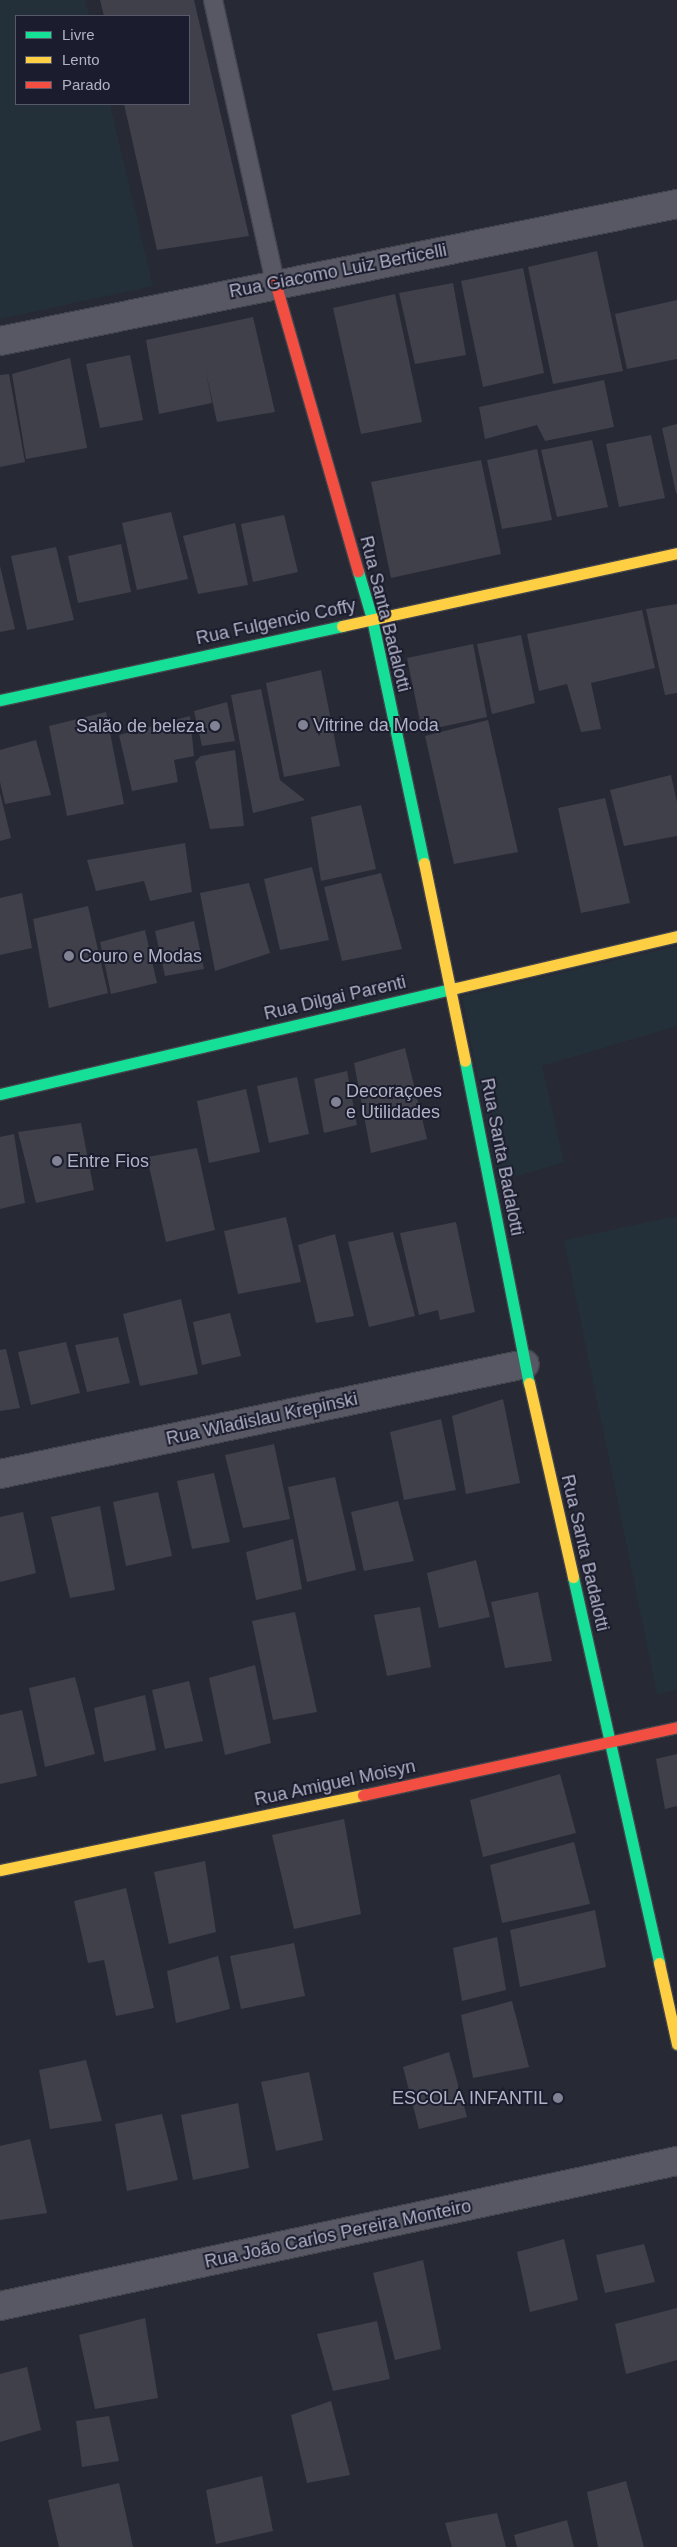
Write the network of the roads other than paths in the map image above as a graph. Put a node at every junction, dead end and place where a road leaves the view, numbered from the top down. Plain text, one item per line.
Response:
1 (212, 0) edge
2 (677, 204) edge
3 (276, 282) junction
4 (0, 341) edge
5 (677, 553) edge
6 (372, 619) junction
7 (0, 700) edge
8 (677, 936) edge
9 (451, 989) junction
10 (0, 1094) edge
11 (525, 1364) junction
12 (0, 1474) edge
13 (677, 1727) edge
14 (610, 1743) junction
15 (0, 1870) edge
16 (677, 2044) edge
17 (677, 2161) edge
18 (0, 2306) edge

1 - 3 lane
2 - 3 street, Rua Giacomo Luiz Berticelli
3 - 4 street, Rua Giacomo Luiz Berticelli
3 - 6 street, Rua Santa Badalotti
5 - 6 street, Rua Fulgencio Coffy
6 - 7 street, Rua Fulgencio Coffy
6 - 9 street, Rua Santa Badalotti
8 - 9 street, Rua Dilgai Parenti
9 - 10 street, Rua Dilgai Parenti
9 - 11 street, Rua Santa Badalotti
11 - 12 street, Rua Wladislau Krepinski
11 - 14 street, Rua Santa Badalotti
13 - 14 street, Rua Amiguel Moisyn
14 - 15 street, Rua Amiguel Moisyn
14 - 16 street, Rua Santa Badalotti
17 - 18 street, Rua João Carlos Pereira Monteiro

